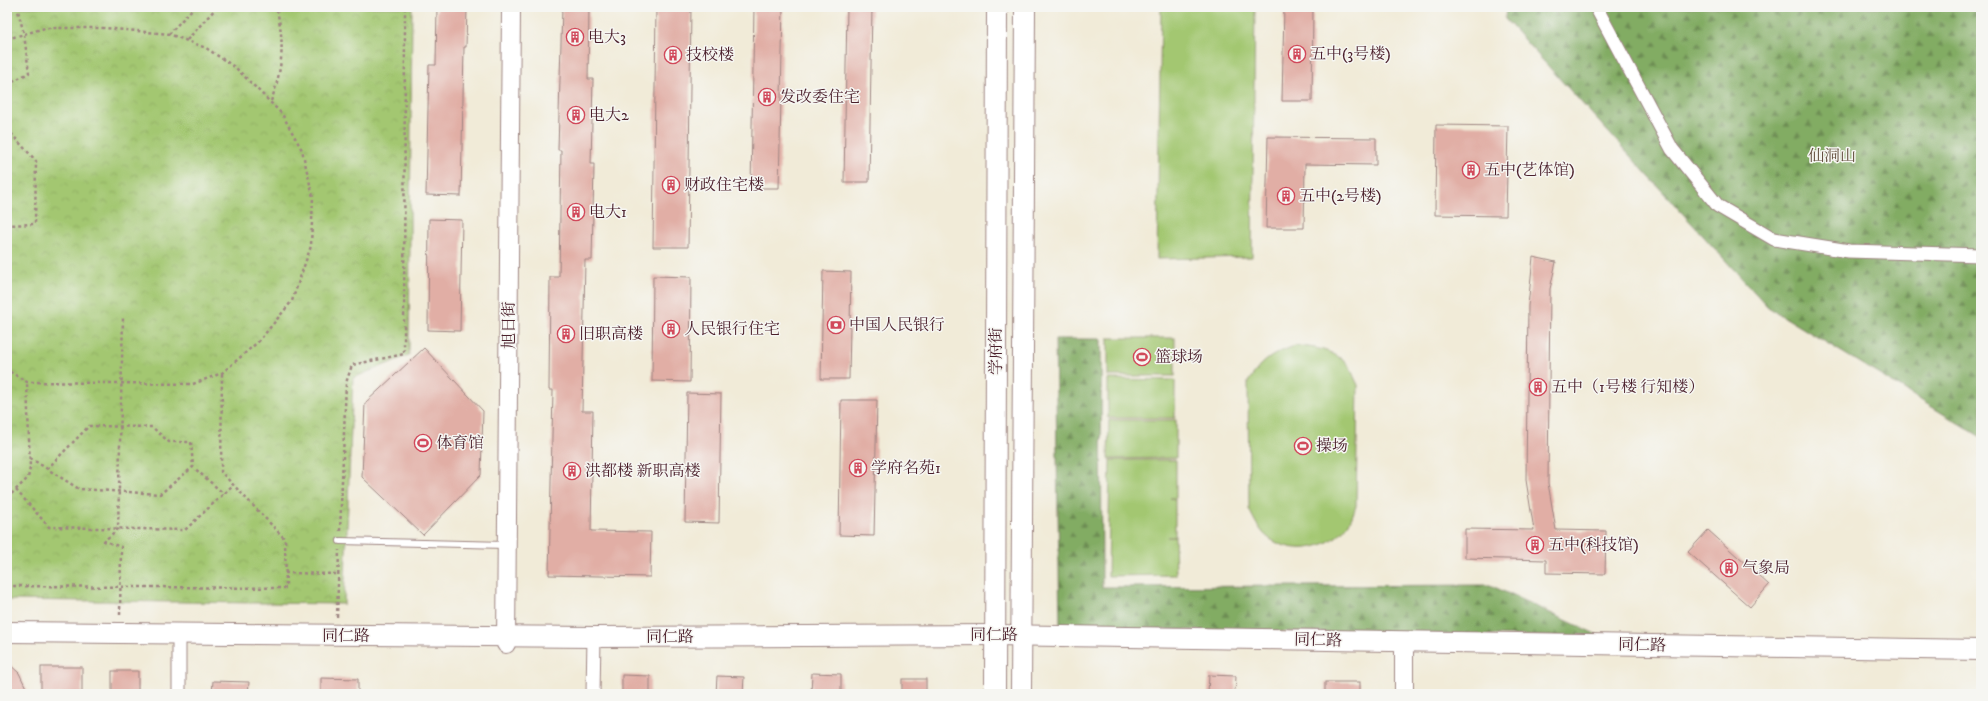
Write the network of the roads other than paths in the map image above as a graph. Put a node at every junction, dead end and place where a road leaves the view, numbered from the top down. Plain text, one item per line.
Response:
1 (511, 7) edge
2 (997, 7) edge
3 (1025, 7) edge
4 (1596, 7) edge
5 (1981, 255) edge
6 (340, 541) road end
7 (507, 546) junction
8 (7, 632) edge
9 (179, 639) junction
10 (506, 640) junction
11 (594, 641) junction
12 (995, 641) junction
13 (1021, 641) junction
14 (7, 646) edge
15 (1981, 650) edge
16 (1404, 652) junction
17 (1981, 660) edge
18 (179, 694) edge
19 (593, 694) edge
20 (995, 694) edge
21 (1021, 694) edge
22 (1404, 694) edge

1 - 7 main road, 旭日街
2 - 12 main road, 学府街
3 - 13 main road, 学府街
4 - 5 street
6 - 7 lane
7 - 10 main road, 旭日街
8 - 9 main road, 同仁路
9 - 10 main road, 同仁路
9 - 10 main road, 同仁路
9 - 14 main road, 同仁路
9 - 18 street
10 - 11 main road, 同仁路
11 - 12 main road, 同仁路
11 - 19 street
12 - 13 main road, 同仁路
12 - 20 main road, 学府街
13 - 15 main road, 同仁路
13 - 16 main road, 同仁路
13 - 21 main road, 学府街
16 - 17 main road, 同仁路
16 - 22 main road

